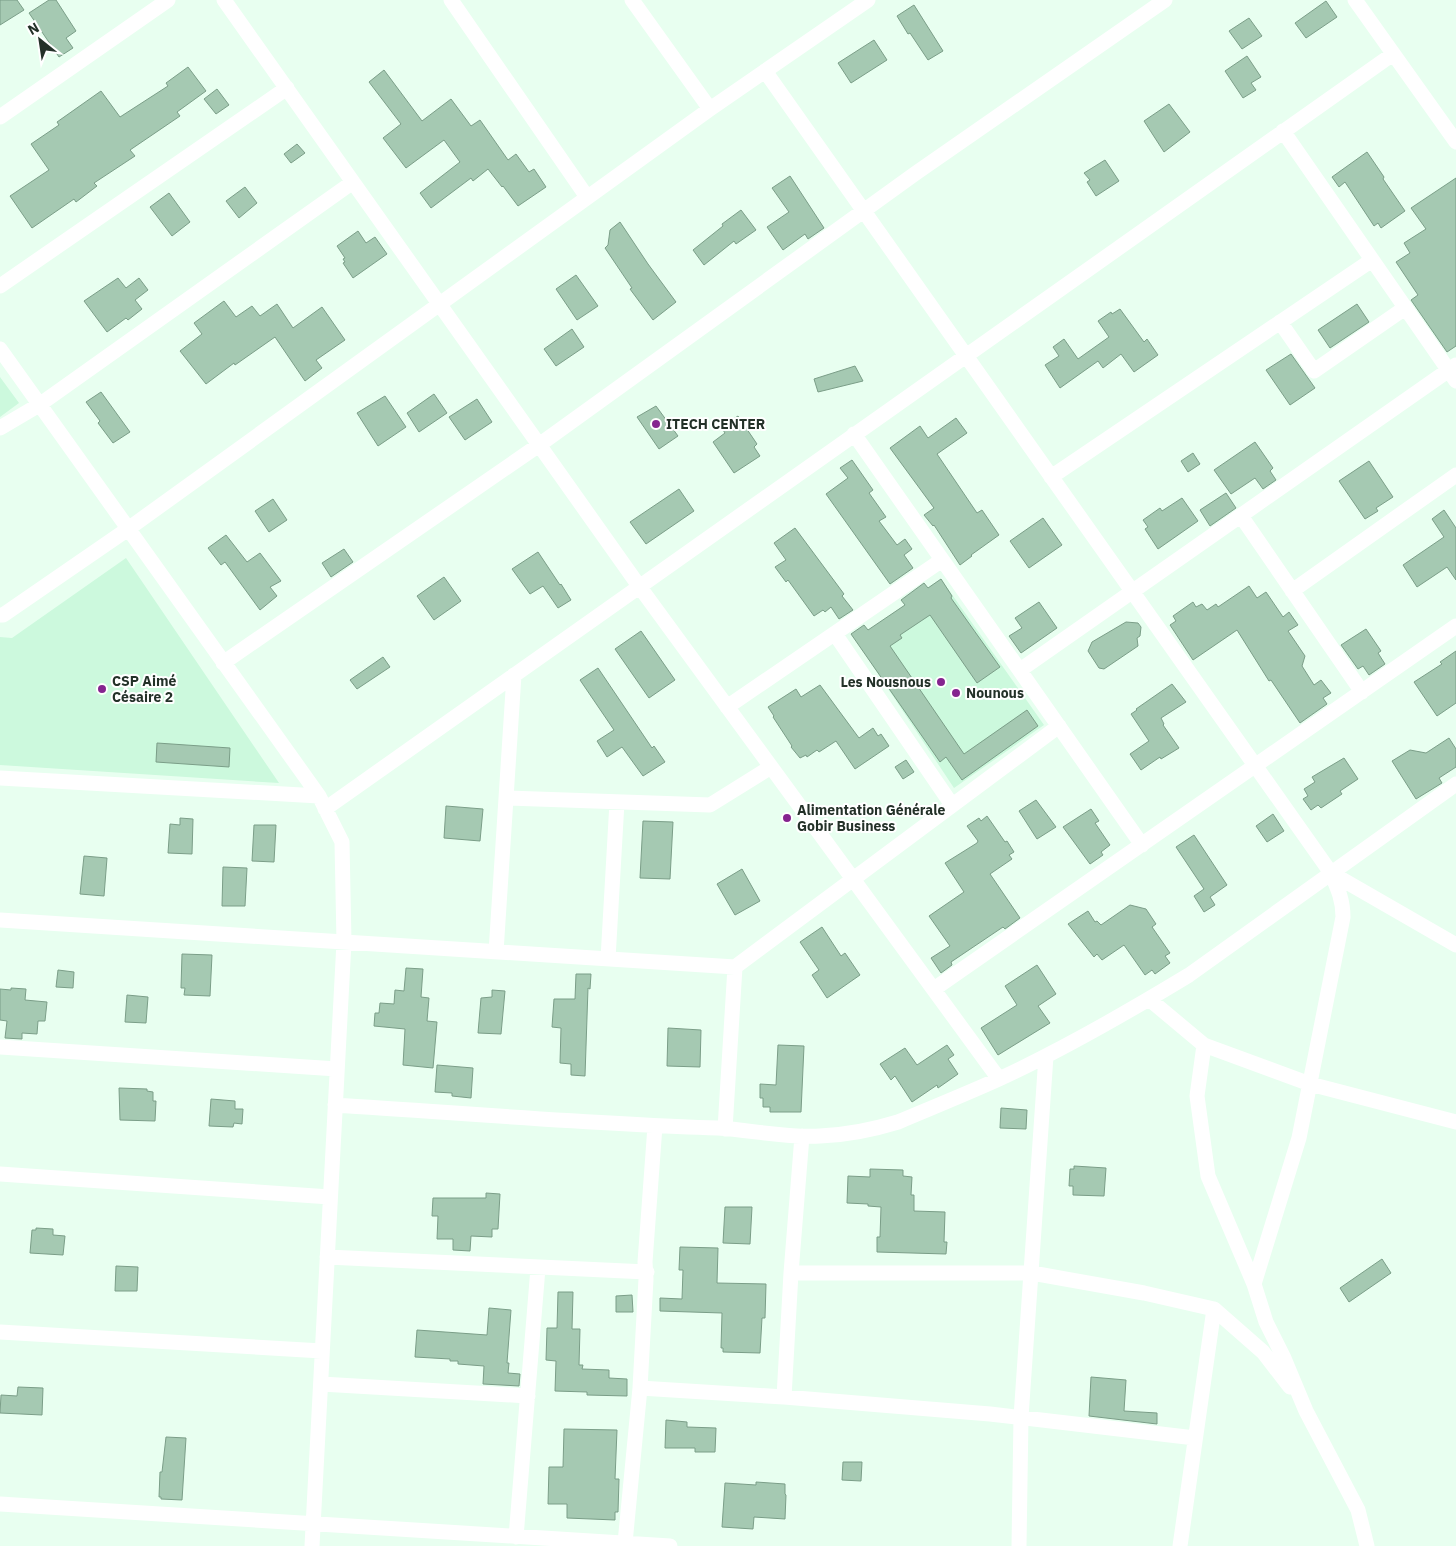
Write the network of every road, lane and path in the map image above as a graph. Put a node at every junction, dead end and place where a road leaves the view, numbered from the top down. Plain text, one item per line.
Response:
1 (168, 0) edge
2 (224, 0) edge
3 (451, 0) edge
4 (632, 0) edge
5 (868, 0) edge
6 (1165, 0) edge
7 (1355, 0) edge
8 (1393, 54) junction
9 (765, 71) junction
10 (287, 88) junction
11 (710, 109) junction
12 (0, 117) edge
13 (1283, 131) junction
14 (1456, 142) edge
15 (353, 182) junction
16 (587, 197) junction
17 (863, 211) junction
18 (1372, 260) junction
19 (0, 286) edge
20 (440, 305) junction
21 (1405, 308) junction
22 (1280, 322) junction
23 (0, 349) edge
24 (966, 356) junction
25 (1454, 372) edge
26 (39, 405) junction
27 (0, 428) edge
28 (854, 434) junction
29 (539, 445) junction
30 (1456, 475) edge
31 (1051, 477) junction
32 (1240, 516) junction
33 (128, 529) junction
34 (942, 560) junction
35 (639, 586) junction
36 (1292, 591) junction
37 (1132, 592) junction
38 (0, 615) edge
39 (1456, 626) edge
40 (835, 634) junction
41 (223, 663) junction
42 (1020, 670) junction
43 (514, 675) junction
44 (1362, 692) junction
45 (727, 707) junction
46 (1059, 726) junction
47 (1255, 766) junction
48 (771, 767) junction
49 (0, 778) edge
50 (1456, 784) edge
51 (506, 798) junction
52 (322, 802) junction
53 (617, 802) junction
54 (952, 805) junction
55 (1142, 845) junction
56 (1331, 874) junction
57 (853, 879) junction
58 (0, 920) edge
59 (344, 942) junction
60 (1456, 945) edge
61 (496, 952) junction
62 (608, 959) junction
63 (735, 967) junction
64 (934, 990) junction
65 (1149, 999) junction
66 (1204, 1045) junction
67 (0, 1046) edge
68 (1046, 1056) junction
69 (337, 1069) junction
70 (999, 1079) junction
71 (1310, 1084) junction
72 (335, 1104) junction
73 (1456, 1122) edge
74 (655, 1126) junction
75 (725, 1129) junction
76 (802, 1136) junction
77 (0, 1174) edge
78 (330, 1197) junction
79 (327, 1257) junction
80 (538, 1268) junction
81 (646, 1272) junction
82 (791, 1272) junction
83 (1032, 1274) junction
84 (1254, 1284) junction
85 (1214, 1309) junction
86 (0, 1332) edge
87 (322, 1351) junction
88 (321, 1384) junction
89 (640, 1388) junction
90 (528, 1396) junction
91 (784, 1397) junction
92 (1306, 1410) junction
93 (1021, 1417) junction
94 (1195, 1438) junction
95 (0, 1504) edge
96 (313, 1523) junction
97 (516, 1538) junction
98 (615, 1544) edge
99 (312, 1546) edge
100 (670, 1546) edge
101 (1019, 1546) edge
102 (1180, 1546) edge
103 (1367, 1546) edge

1 - 12 street
2 - 10 street
3 - 16 street
4 - 11 street
5 - 9 street
6 - 17 street
7 - 8 street
8 - 13 street
8 - 14 street
9 - 11 street
9 - 17 street
10 - 15 street
10 - 19 street
11 - 16 street
13 - 18 street
13 - 24 street
15 - 20 street
15 - 26 street
16 - 20 street
17 - 24 street
17 - 29 street
18 - 21 street
18 - 22 street
20 - 29 street
20 - 33 street
21 - 22 street
21 - 25 street
22 - 31 street
23 - 26 street
24 - 28 street
24 - 31 street
25 - 32 street
26 - 27 street
26 - 33 street
28 - 34 street
28 - 35 street
29 - 35 street
29 - 41 street
30 - 36 street
31 - 37 street
32 - 36 street
32 - 37 street
33 - 38 street
33 - 41 street
34 - 40 street
34 - 42 street
35 - 43 street
35 - 45 street
36 - 44 street
37 - 42 street
37 - 47 street
39 - 44 street
40 - 45 street
40 - 54 street
41 - 52 street
42 - 46 street
43 - 51 street
43 - 52 street
44 - 47 street
45 - 48 street
46 - 54 street
46 - 55 street
47 - 55 street
47 - 56 street
48 - 53 street
48 - 57 street
49 - 52 street
50 - 56 street
51 - 53 street
51 - 61 street
52 - 59 street
53 - 62 street
54 - 57 street
55 - 64 street
56 - 60 street
56 - 65 street
56 - 71 street
57 - 63 street
57 - 64 street
58 - 59 street
59 - 61 street
59 - 69 street
61 - 62 street
62 - 63 street
63 - 75 street
64 - 70 street
65 - 66 street
65 - 68 street
66 - 71 street
66 - 84 street
67 - 69 street
68 - 70 street
68 - 83 street
69 - 72 street
70 - 76 street
71 - 73 street
71 - 84 street
72 - 74 street
72 - 78 street
74 - 75 street
74 - 81 street
75 - 76 street
76 - 82 street
77 - 78 street
78 - 79 street
79 - 80 street
79 - 87 street
80 - 81 street
80 - 90 street
81 - 89 street
82 - 83 street
82 - 91 street
83 - 85 street
83 - 93 street
84 - 92 street
85 - 92 street
85 - 94 street
86 - 87 street
87 - 88 street
88 - 90 street
88 - 96 street
89 - 91 street
89 - 98 street
90 - 97 street
91 - 93 street
92 - 103 street
93 - 94 street
93 - 101 street
94 - 102 street
95 - 96 street
96 - 97 street
96 - 99 street
97 - 98 street
98 - 100 street

